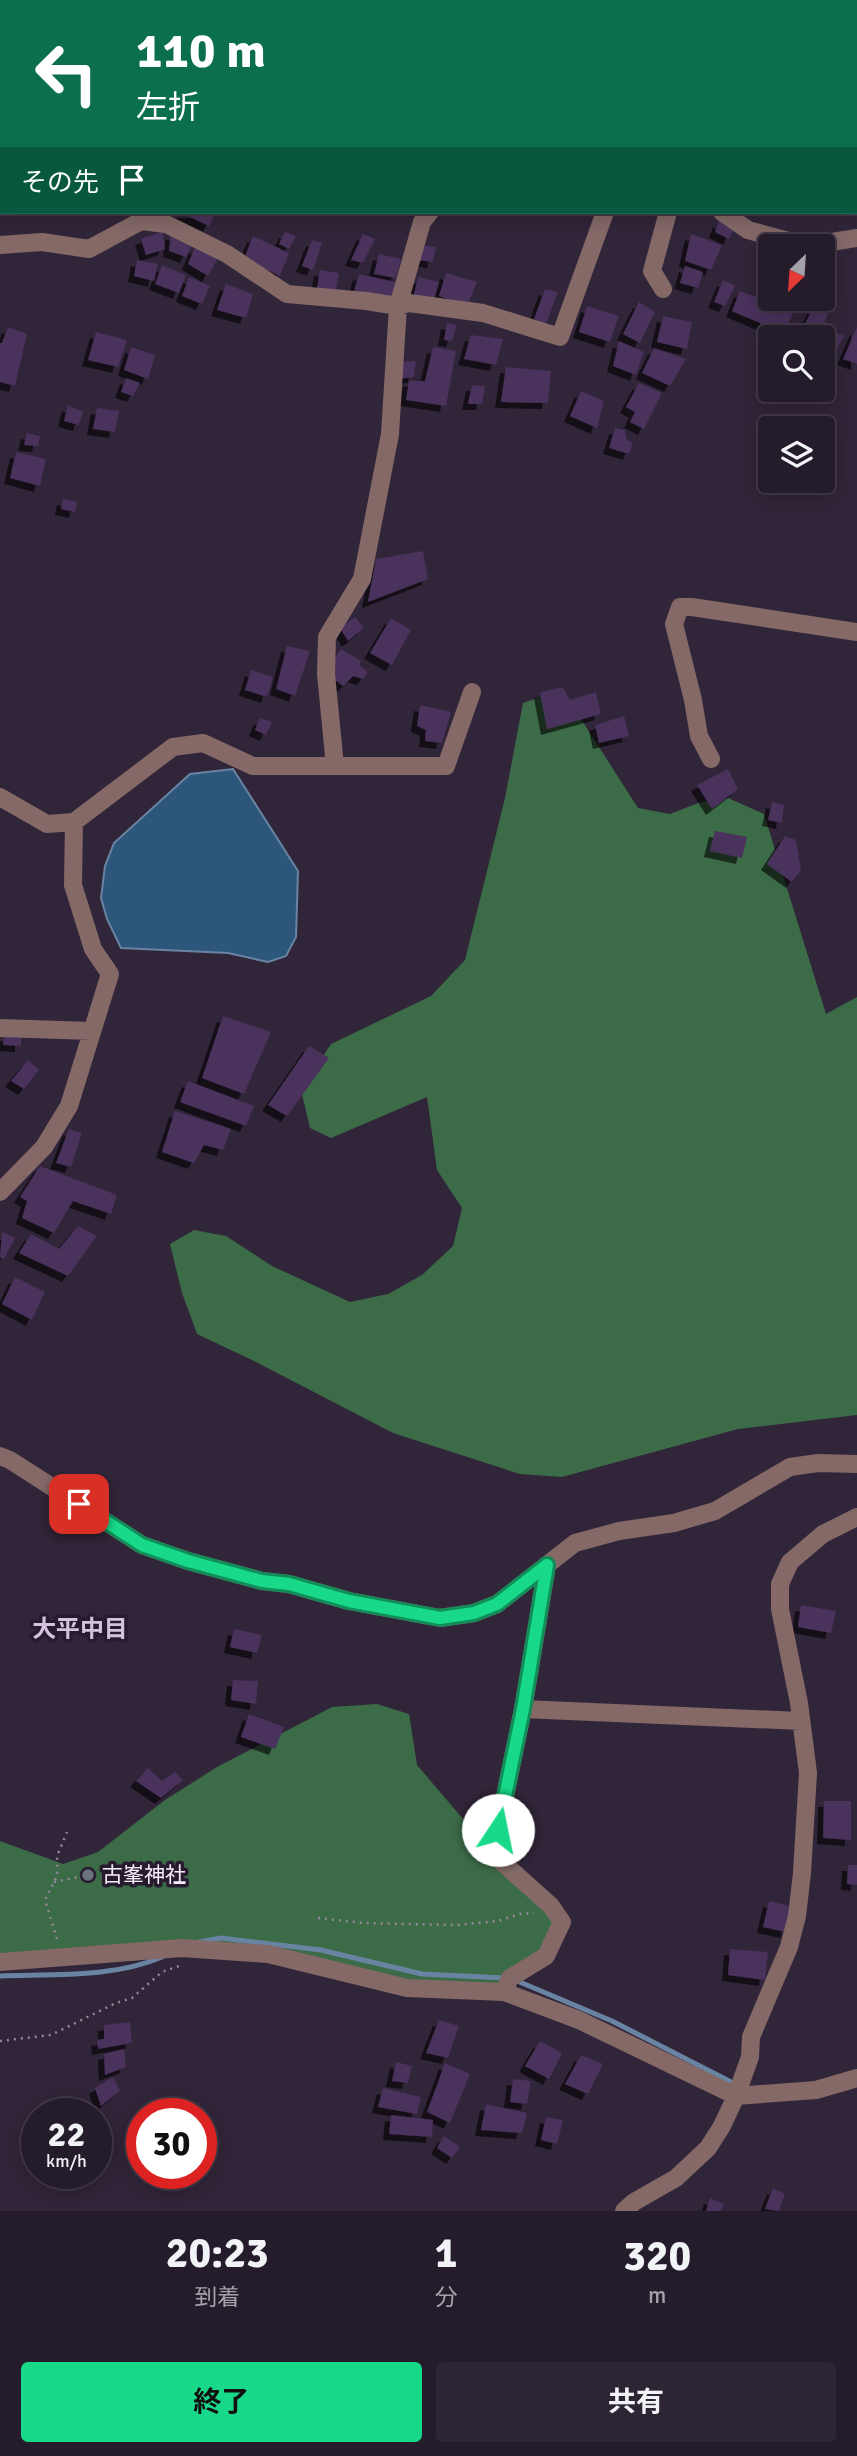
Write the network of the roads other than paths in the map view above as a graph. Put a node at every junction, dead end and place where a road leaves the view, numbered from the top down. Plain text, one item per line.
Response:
1 (428, 214) edge
2 (604, 214) edge
3 (667, 214) edge
4 (725, 214) edge
5 (857, 238) edge
6 (0, 245) edge
7 (663, 289) dead end
8 (398, 306) junction
9 (857, 632) edge
10 (472, 692) dead end
11 (711, 759) dead end
12 (335, 766) junction
13 (0, 797) edge
14 (74, 822) junction
15 (0, 1028) edge
16 (92, 1031) junction
17 (0, 1192) edge
18 (0, 1456) edge
19 (857, 1464) edge
20 (857, 1517) edge
21 (547, 1565) junction
22 (523, 1709) junction
23 (801, 1721) junction
24 (0, 1962) edge
25 (504, 1992) junction
26 (857, 2078) edge
27 (736, 2096) junction
28 (624, 2211) edge

1 - 8 street
2 - 8 street
3 - 7 street
4 - 5 street
6 - 8 street
8 - 12 street
9 - 11 street
10 - 12 street
12 - 14 street
13 - 14 street
14 - 16 street
15 - 16 street
16 - 17 street
18 - 21 street
19 - 21 street
20 - 23 street
21 - 22 street
22 - 23 street
22 - 25 street
23 - 27 street
24 - 25 street
25 - 27 street
26 - 27 street
27 - 28 street

